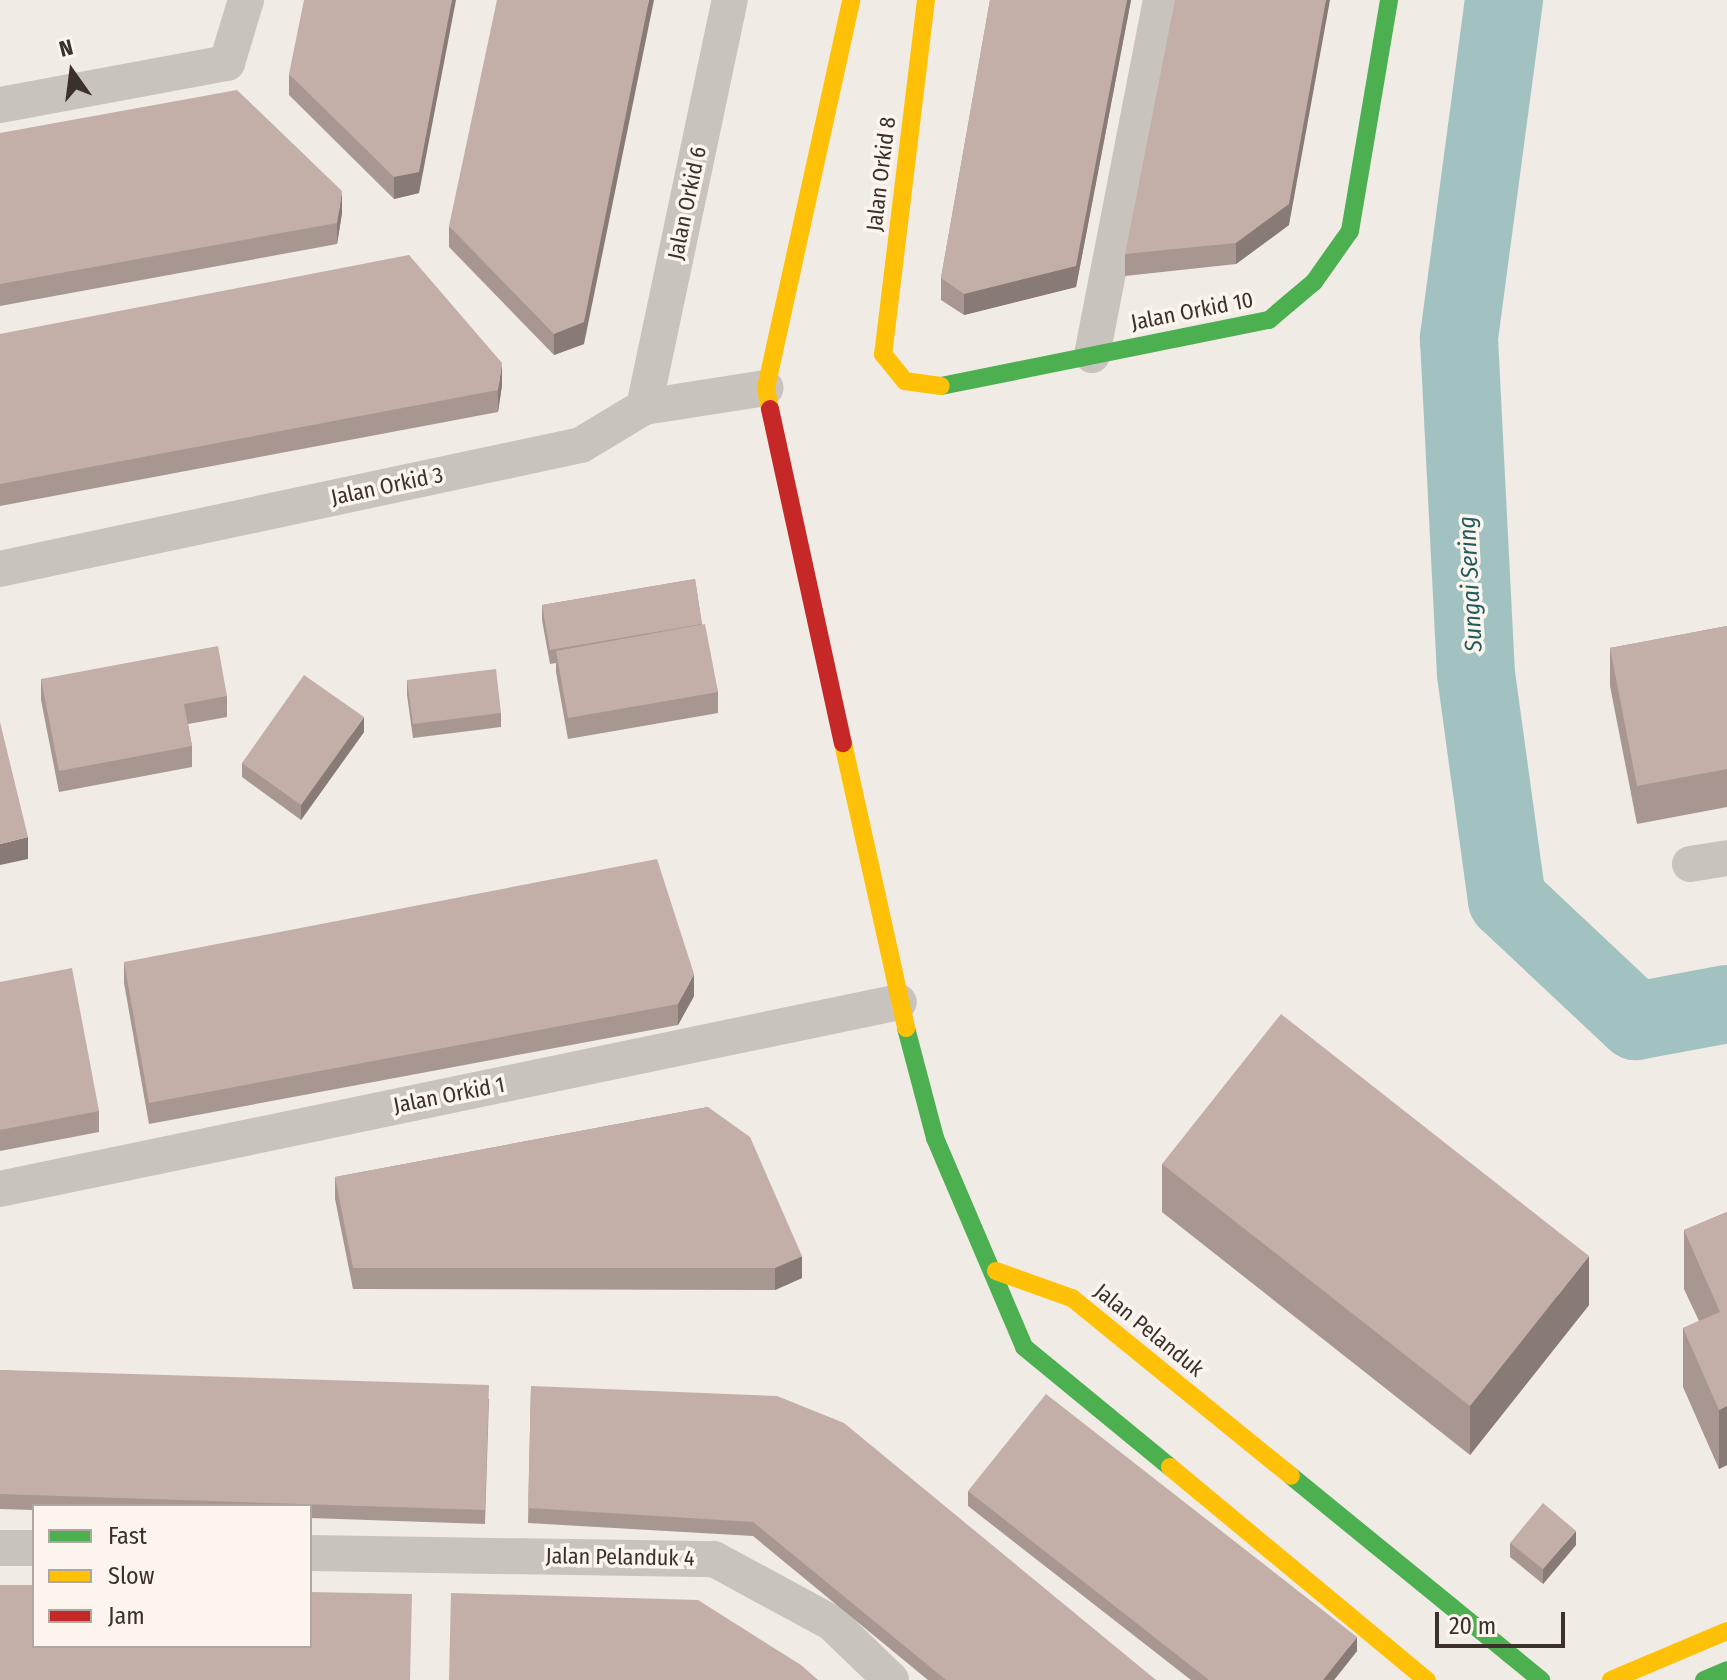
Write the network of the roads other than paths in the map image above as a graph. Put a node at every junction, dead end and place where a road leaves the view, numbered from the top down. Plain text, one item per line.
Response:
1 (246, 0) edge
2 (730, 0) edge
3 (851, 0) edge
4 (926, 0) edge
5 (1161, 0) edge
6 (1389, 0) edge
7 (0, 105) edge
8 (883, 354) joint
9 (1092, 355) junction
10 (766, 388) junction
11 (644, 407) junction
12 (0, 569) edge
13 (1727, 858) edge
14 (1690, 864) dead end
15 (899, 1002) junction
16 (0, 1189) edge
17 (996, 1271) junction
18 (0, 1548) edge
19 (32, 1548) edge
20 (312, 1553) edge
21 (1727, 1631) edge
22 (1727, 1670) edge
23 (891, 1680) edge
24 (1427, 1680) edge
25 (1541, 1680) edge
26 (1611, 1680) edge
27 (1704, 1680) edge

1 - 7 street
2 - 11 street, Jalan Orkid 6
3 - 10 street
4 - 8 street, Jalan Orkid 8
5 - 9 street
6 - 9 street, Jalan Orkid 10
8 - 9 street, Jalan Orkid 10
10 - 11 street, Jalan Orkid 3
10 - 15 street
11 - 12 street, Jalan Orkid 3
13 - 14 street
15 - 16 street, Jalan Orkid 1
15 - 17 street
17 - 24 street
17 - 25 street, Jalan Pelanduk
18 - 19 street
20 - 23 street, Jalan Pelanduk 4
21 - 26 street
22 - 27 street

